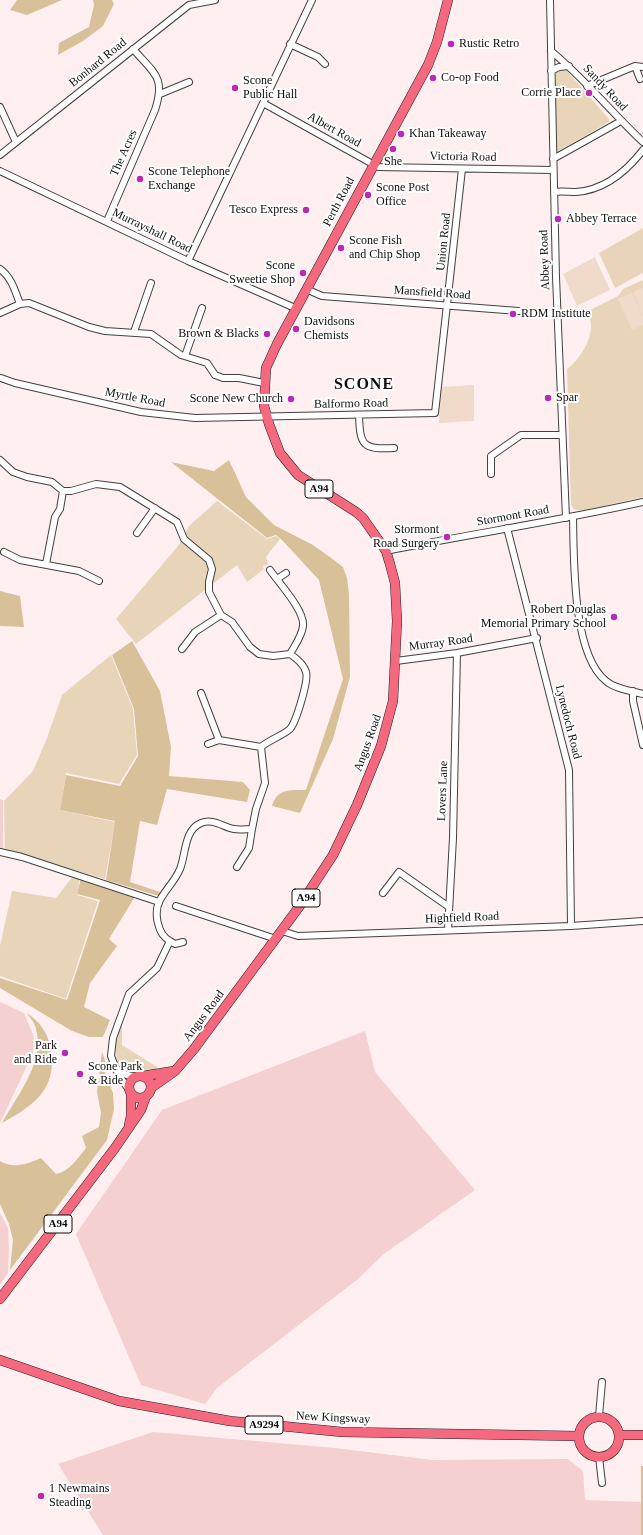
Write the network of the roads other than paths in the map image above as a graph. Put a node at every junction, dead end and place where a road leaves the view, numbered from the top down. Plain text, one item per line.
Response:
1 (215, 0) edge
2 (312, 0) edge
3 (448, 0) edge
4 (550, 0) edge
5 (290, 44) junction
6 (133, 49) junction
7 (551, 51) junction
8 (325, 64) dead end
9 (569, 66) junction
10 (635, 66) junction
11 (643, 67) edge
12 (551, 71) junction
13 (640, 80) dead end
14 (189, 82) dead end
15 (587, 86) junction
16 (160, 94) junction
17 (263, 103) junction
18 (0, 107) edge
19 (621, 121) junction
20 (16, 142) junction
21 (643, 142) edge
22 (643, 150) edge
23 (0, 155) edge
24 (553, 159) junction
25 (373, 164) junction
26 (462, 169) junction
27 (553, 170) junction
28 (0, 171) edge
29 (554, 192) junction
30 (107, 221) junction
31 (188, 261) junction
32 (0, 269) edge
33 (151, 283) dead end
34 (306, 289) junction
35 (20, 304) junction
36 (448, 304) junction
37 (202, 308) dead end
38 (295, 308) junction
39 (0, 313) edge
40 (558, 314) junction
41 (134, 332) junction
42 (185, 356) junction
43 (1, 378) dead end
44 (264, 383) junction
45 (436, 413) joint
46 (359, 415) junction
47 (267, 417) junction
48 (562, 435) junction
49 (394, 448) dead end
50 (0, 460) edge
51 (491, 474) dead end
52 (63, 491) junction
53 (643, 502) edge
54 (155, 508) junction
55 (566, 518) junction
56 (573, 518) junction
57 (507, 528) junction
58 (136, 533) dead end
59 (386, 551) junction
60 (4, 552) dead end
61 (46, 564) junction
62 (270, 570) dead end
63 (286, 573) dead end
64 (277, 580) junction
65 (99, 581) dead end
66 (221, 614) junction
67 (536, 638) junction
68 (182, 649) dead end
69 (457, 653) junction
70 (290, 654) junction
71 (396, 661) junction
72 (633, 691) junction
73 (201, 693) dead end
74 (643, 694) edge
75 (219, 740) junction
76 (208, 744) dead end
77 (643, 745) edge
78 (261, 748) junction
79 (252, 829) junction
80 (0, 852) edge
81 (236, 867) dead end
82 (383, 892) dead end
83 (159, 902) junction
84 (176, 906) dead end
85 (449, 907) junction
86 (643, 921) edge
87 (571, 926) junction
88 (448, 930) junction
89 (279, 935) junction
90 (170, 941) junction
91 (183, 942) dead end
92 (116, 1068) junction
93 (175, 1071) junction
94 (139, 1077) junction
95 (130, 1092) junction
96 (149, 1092) junction
97 (127, 1131) junction
98 (0, 1299) edge
99 (0, 1360) edge
100 (602, 1382) dead end
101 (599, 1416) junction
102 (619, 1435) junction
103 (643, 1435) edge
104 (578, 1436) junction
105 (599, 1457) junction
106 (602, 1483) dead end

1 - 6 street, Bonhard Road
2 - 5 street
3 - 25 main road, Perth Road / A94
4 - 7 street, Abbey Road
5 - 8 street
5 - 17 street
6 - 16 street
6 - 20 street, Bonhard Road
7 - 9 street, Sandy Road
7 - 12 street, Abbey Road
9 - 12 street, Sandy Road
9 - 15 street, Sandy Road
10 - 11 street
10 - 13 street
10 - 15 street
12 - 24 street, Abbey Road
14 - 16 street
15 - 19 street, Sandy Road
16 - 30 street, The Acres
17 - 25 street, Albert Road
17 - 31 street
18 - 20 street
19 - 21 street, Sandy Road
19 - 24 street
20 - 23 street, Bonhard Road
22 - 29 street
24 - 27 street, Abbey Road
25 - 26 street, Victoria Road
25 - 34 main road, Perth Road / A94
26 - 27 street, Victoria Road
26 - 36 street, Union Road
27 - 29 street, Abbey Road
28 - 30 street, Murrayshall Road
29 - 40 street, Abbey Road
30 - 31 street, Murrayshall Road
31 - 38 street, Murrayshall Road
32 - 35 street
33 - 41 street
34 - 36 street, Mansfield Road
34 - 38 main road, Perth Road / A94
35 - 39 street
35 - 41 street
36 - 40 street, Mansfield Road
36 - 45 street, Union Road
37 - 42 street
38 - 44 main road, Perth Road / A94
40 - 48 street, Abbey Road
41 - 42 street
42 - 44 street
43 - 47 street, Myrtle Road
44 - 47 main road, Perth Road / A94
45 - 46 street, Balformo Road
46 - 47 street, Balformo Road
46 - 49 street
47 - 59 main road, Angus Road / A94
48 - 51 street
48 - 55 street, Abbey Road
50 - 52 street
52 - 54 street
52 - 61 street
53 - 56 street, Stormont Road
54 - 58 street
54 - 66 street
55 - 56 street, Stormont Road
55 - 57 street, Stormont Road
56 - 72 street
57 - 59 street, Stormont Road
57 - 67 street, Lynedoch Road
59 - 71 main road, Angus Road / A94
60 - 61 street
61 - 65 street
62 - 64 street
63 - 64 street
64 - 70 street
66 - 68 street
66 - 70 street
67 - 69 street, Murray Road
67 - 87 street, Lynedoch Road
69 - 71 street, Murray Road
69 - 85 street, Lovers Lane
70 - 78 street
71 - 89 main road, Angus Road / A94
72 - 74 street
72 - 77 street
73 - 75 street
75 - 76 street
75 - 78 street
78 - 79 street
79 - 81 street
79 - 83 street
80 - 83 street
82 - 85 street
83 - 90 street
84 - 89 street, Highfield Road
85 - 88 street, Lovers Lane
86 - 87 street, Highfield Road
87 - 88 street, Highfield Road
88 - 89 street, Highfield Road
89 - 93 main road, Angus Road / A94
90 - 91 street
90 - 92 street
92 - 94 street
92 - 95 street
93 - 94 main road
93 - 96 main road, Angus Road / A94
94 - 95 main road, A94
94 - 96 main road
95 - 96 main road
95 - 97 main road, A94
96 - 97 main road, A94
97 - 98 main road, A94
99 - 104 main road, New Kingsway / A9294
100 - 101 street
101 - 102 main road
101 - 104 main road
102 - 103 main road
102 - 105 main road
104 - 105 main road
105 - 106 street

